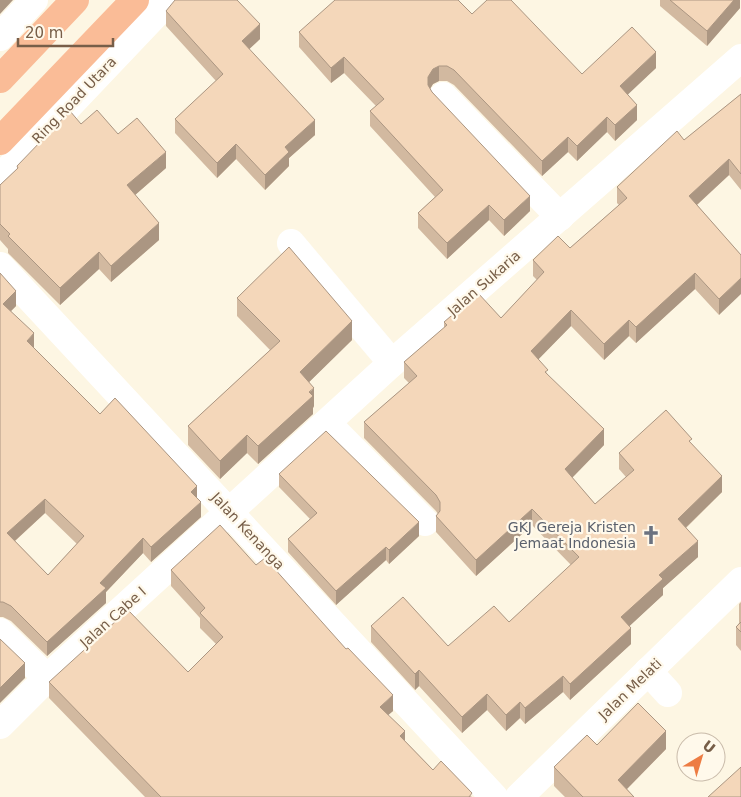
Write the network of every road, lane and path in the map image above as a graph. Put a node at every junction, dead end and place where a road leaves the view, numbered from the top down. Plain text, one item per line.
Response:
1 (34, 0) edge
2 (75, 0) edge
3 (134, 0) edge
4 (169, 0) edge
5 (0, 37) edge
6 (739, 63) edge
7 (0, 79) edge
8 (443, 96) dead end
9 (0, 141) edge
10 (0, 178) edge
11 (560, 216) junction
12 (291, 243) dead end
13 (0, 266) edge
14 (392, 363) junction
15 (326, 423) junction
16 (229, 511) junction
17 (425, 522) dead end
18 (741, 581) edge
19 (0, 632) edge
20 (648, 671) junction
21 (47, 678) junction
22 (668, 693) dead end
23 (0, 725) edge
24 (494, 797) edge
25 (518, 797) edge

1 - 5 street
2 - 7 highway
3 - 9 highway
4 - 10 street, Ring Road Utara
6 - 11 street, Jalan Sukaria
8 - 11 street
11 - 14 street, Jalan Sukaria
12 - 14 street
13 - 16 street, Jalan Kenanga
14 - 15 street, Jalan Sukaria
15 - 16 street, Jalan Sukaria
15 - 17 street
16 - 21 street, Jalan Cabe I
16 - 24 street, Jalan Kenanga
18 - 20 street, Jalan Melati
19 - 21 street
20 - 22 street
20 - 25 street, Jalan Melati
21 - 23 street, Jalan Cabe I

